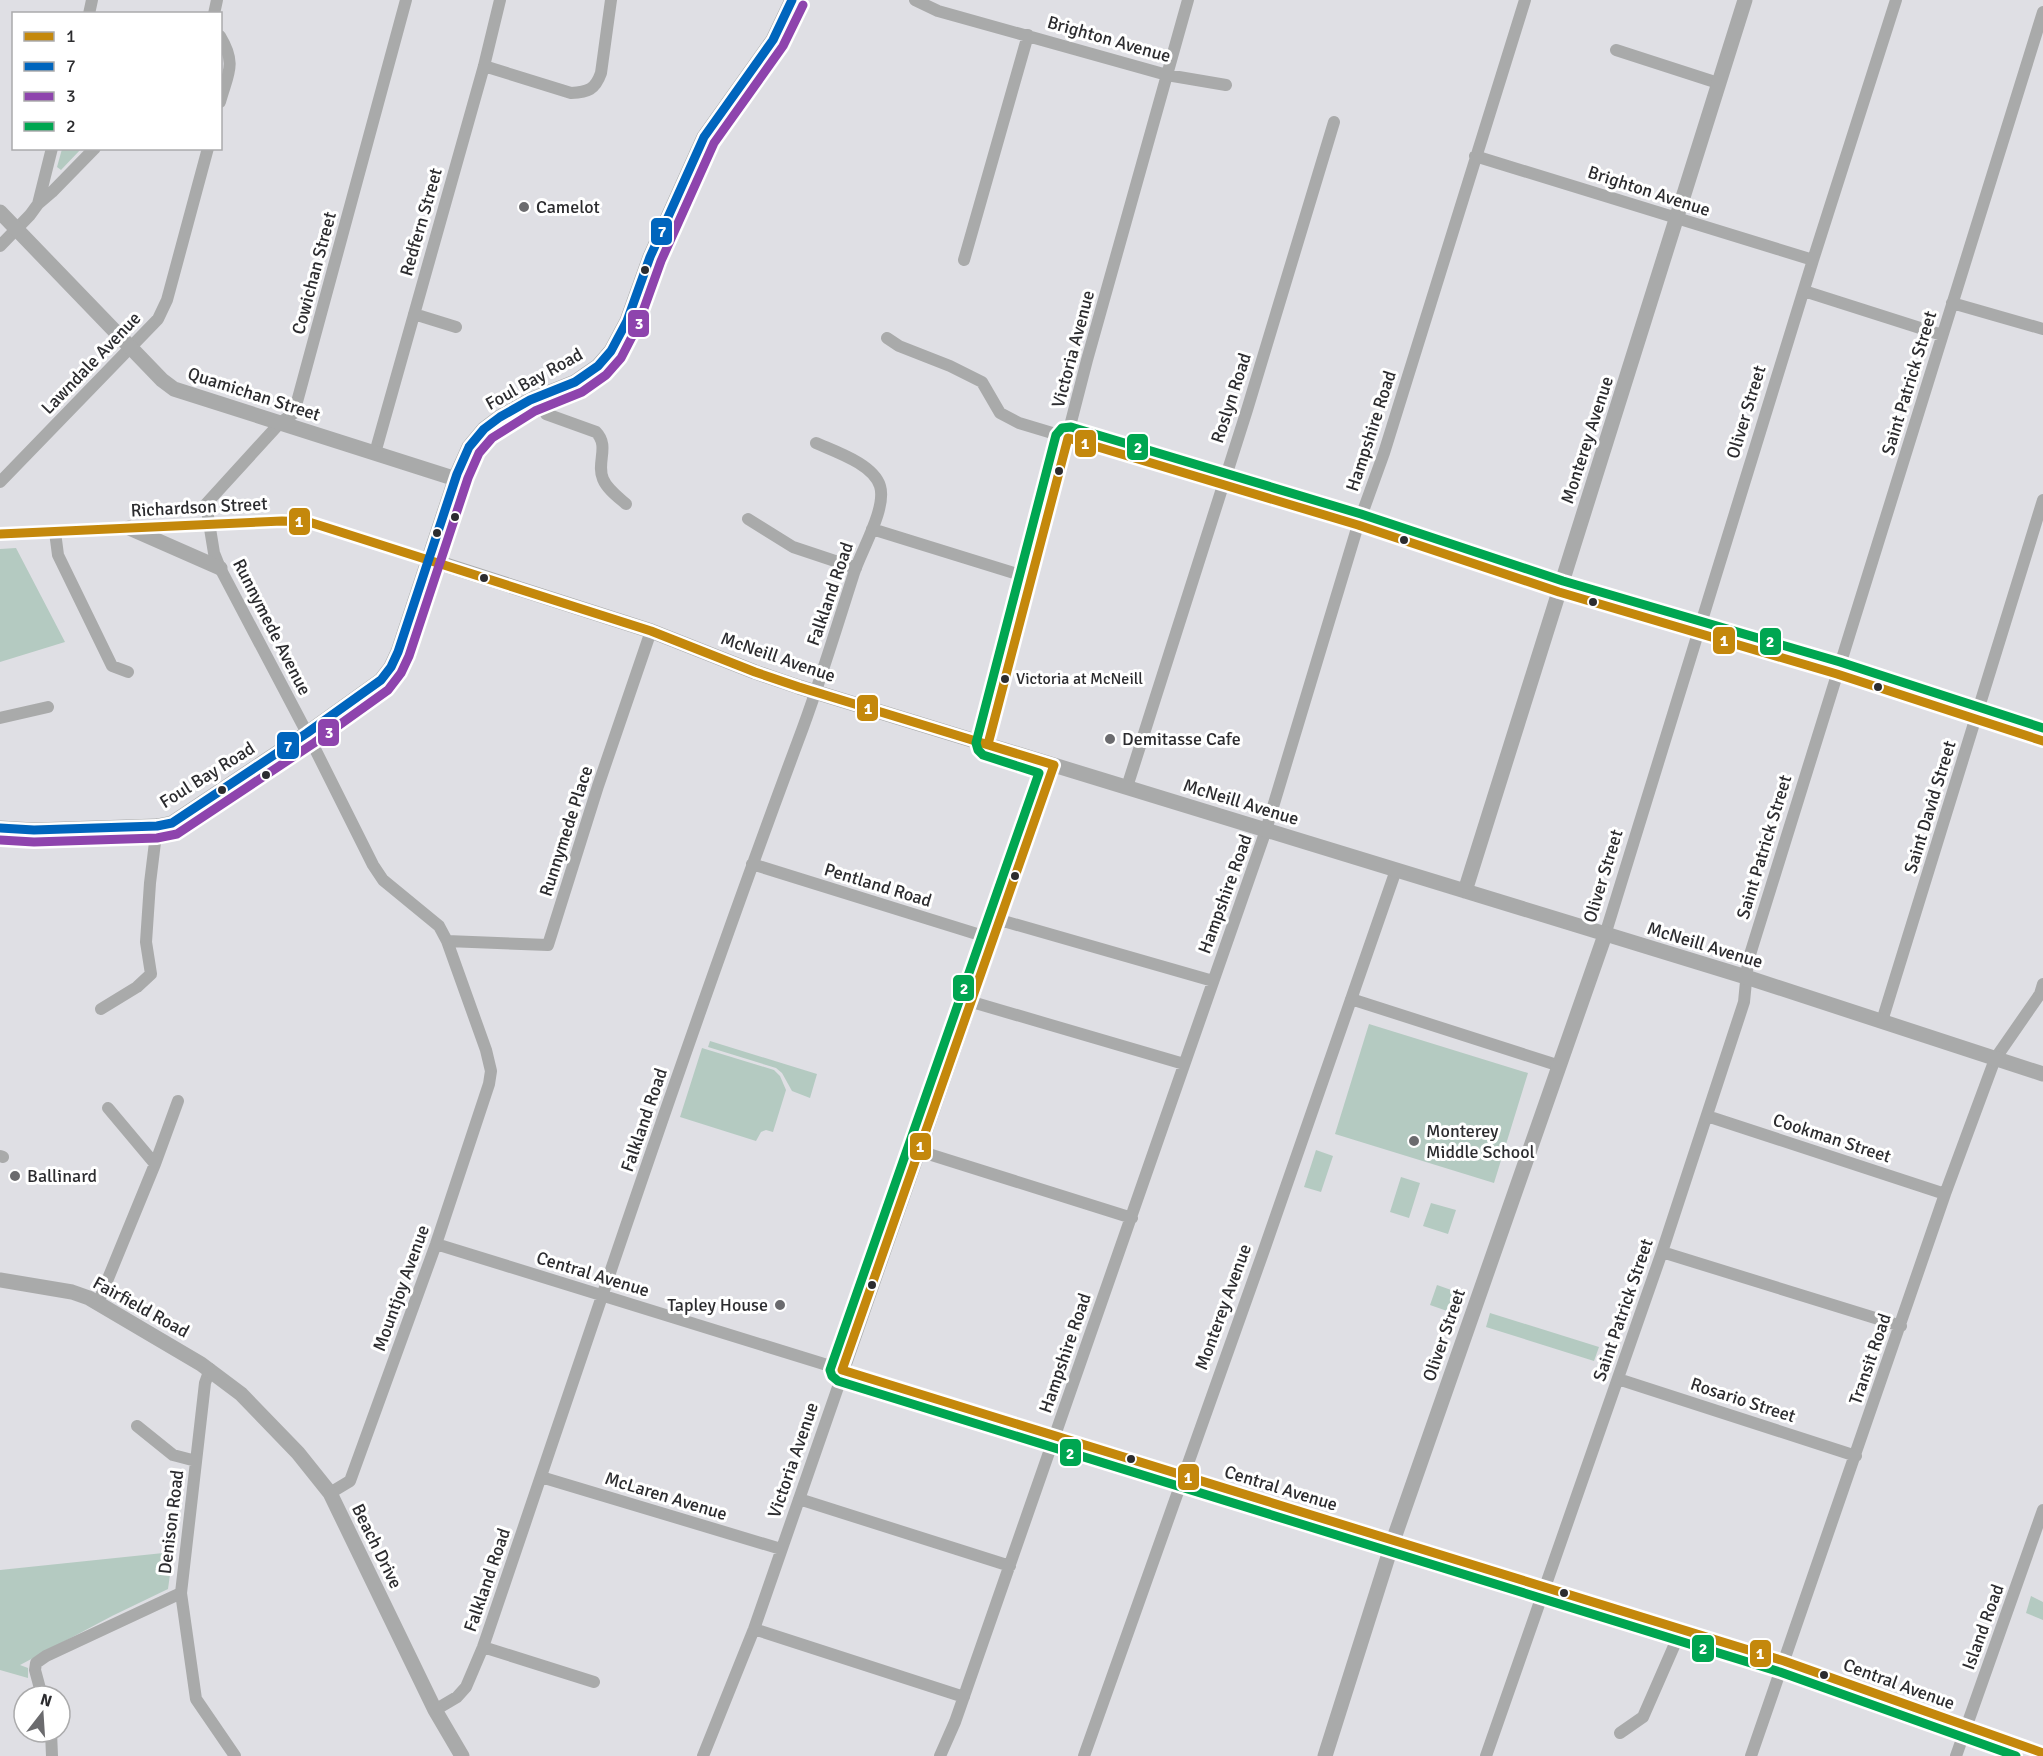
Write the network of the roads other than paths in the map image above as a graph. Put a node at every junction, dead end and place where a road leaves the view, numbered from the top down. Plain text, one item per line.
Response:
1 (406, 0) edge
2 (500, 0) edge
3 (611, 0) edge
4 (792, 0) edge
5 (915, 0) edge
6 (1188, 0) edge
7 (1524, 0) edge
8 (1745, 0) edge
9 (1896, 0) edge
10 (940, 5) edge
11 (2043, 12) edge
12 (1028, 35) junction
13 (222, 39) edge
14 (1616, 50) dead end
15 (484, 66) junction
16 (1167, 75) junction
17 (1718, 83) junction
18 (1226, 85) dead end
19 (222, 95) edge
20 (1334, 123) dead end
21 (52, 150) edge
22 (93, 150) edge
23 (207, 150) edge
24 (1475, 156) junction
25 (38, 204) junction
26 (0, 212) edge
27 (1677, 219) junction
28 (16, 228) junction
29 (0, 246) edge
30 (964, 260) dead end
31 (1813, 260) junction
32 (1804, 291) junction
33 (1952, 303) junction
34 (414, 314) junction
35 (456, 327) dead end
36 (2043, 329) edge
37 (1942, 335) junction
38 (886, 338) dead end
39 (130, 348) junction
40 (538, 397) junction
41 (280, 423) junction
42 (1068, 438) junction
43 (816, 443) dead end
44 (375, 453) junction
45 (456, 479) junction
46 (0, 482) edge
47 (1222, 485) junction
48 (2043, 500) edge
49 (626, 504) dead end
50 (748, 519) dead end
51 (211, 525) junction
52 (1358, 525) junction
53 (129, 528) junction
54 (872, 529) junction
55 (55, 532) junction
56 (0, 534) edge
57 (430, 560) junction
58 (220, 568) junction
59 (856, 568) junction
60 (1030, 578) junction
61 (1559, 592) junction
62 (651, 631) junction
63 (1699, 633) junction
64 (128, 672) dead end
65 (1837, 674) junction
66 (816, 692) junction
67 (48, 707) dead end
68 (0, 718) edge
69 (1976, 720) junction
70 (307, 733) junction
71 (2043, 741) edge
72 (988, 744) junction
73 (1054, 765) junction
74 (1127, 787) junction
75 (157, 826) junction
76 (0, 828) edge
77 (1266, 830) junction
78 (752, 864) junction
79 (1396, 870) junction
80 (1465, 891) junction
81 (1000, 920) junction
82 (1605, 935) junction
83 (993, 939) junction
84 (447, 941) junction
85 (1746, 977) junction
86 (1213, 981) junction
87 (2042, 991) edge
88 (1351, 999) junction
89 (972, 1002) junction
90 (101, 1009) dead end
91 (1882, 1021) junction
92 (1995, 1059) junction
93 (1184, 1064) junction
94 (1560, 1066) junction
95 (2043, 1074) edge
96 (489, 1084) joint
97 (178, 1101) dead end
98 (108, 1108) dead end
99 (1707, 1116) junction
100 (919, 1151) junction
101 (155, 1164) junction
102 (1946, 1194) junction
103 (1132, 1218) junction
104 (436, 1244) junction
105 (1662, 1252) junction
106 (0, 1280) edge
107 (602, 1296) junction
108 (99, 1303) junction
109 (1901, 1326) junction
110 (842, 1370) junction
111 (216, 1374) junction
112 (1618, 1379) junction
113 (137, 1426) dead end
114 (1056, 1437) junction
115 (1856, 1456) junction
116 (196, 1461) junction
117 (1184, 1476) junction
118 (541, 1477) junction
119 (330, 1493) junction
120 (799, 1499) junction
121 (2043, 1510) edge
122 (1393, 1541) junction
123 (781, 1549) junction
124 (1010, 1566) junction
125 (1545, 1588) junction
126 (180, 1593) junction
127 (754, 1629) junction
128 (1681, 1630) junction
129 (483, 1647) junction
130 (1784, 1661) junction
131 (594, 1682) dead end
132 (39, 1684) edge
133 (964, 1697) junction
134 (435, 1710) junction
135 (1966, 1727) junction
136 (1620, 1733) dead end
137 (2043, 1753) edge
138 (235, 1756) edge
139 (462, 1756) edge
140 (703, 1756) edge
141 (940, 1756) edge
142 (1084, 1756) edge
143 (1324, 1756) edge
144 (1486, 1756) edge
145 (1751, 1756) edge
146 (1956, 1756) edge

1 - 41 street, Cowichan Street
2 - 15 street, Redfern Street
3 - 15 street
4 - 40 street, Foul Bay Road
5 - 10 street, Brighton Avenue
6 - 16 street, Victoria Avenue
7 - 24 street, Hampshire Road
8 - 17 street, Monterey Avenue
9 - 31 street, Oliver Street
10 - 12 street, Brighton Avenue
11 - 33 street, Saint Patrick Street
12 - 16 street, Brighton Avenue
12 - 30 street
13 - 19 street
14 - 17 street
15 - 34 street, Redfern Street
16 - 18 street, Brighton Avenue
16 - 42 street, Victoria Avenue
17 - 27 street, Monterey Avenue
20 - 47 street, Roslyn Road
21 - 25 street
22 - 25 street
23 - 39 street, Lawndale Avenue
24 - 27 street, Brighton Avenue
24 - 52 street, Hampshire Road
25 - 28 street
26 - 28 street, Quamichan Street
27 - 31 street, Brighton Avenue
27 - 61 street, Monterey Avenue
28 - 29 street
28 - 39 street, Quamichan Street
31 - 32 street, Oliver Street
32 - 37 street
32 - 63 street, Oliver Street
33 - 36 street
33 - 37 street, Saint Patrick Street
34 - 35 street
34 - 44 street, Redfern Street
37 - 65 street, Saint Patrick Street
38 - 42 street
39 - 41 street, Quamichan Street
39 - 46 street, Lawndale Avenue
40 - 45 street, Foul Bay Road
40 - 49 street
41 - 44 street, Quamichan Street
41 - 51 street, Cowichan Street
42 - 47 street
42 - 60 street, Victoria Avenue
43 - 54 street, Falkland Road
44 - 45 street, Quamichan Street
45 - 57 street, Foul Bay Road
47 - 52 street
47 - 74 street, Roslyn Road
48 - 69 street, Saint David Street
50 - 59 street
51 - 53 street, Richardson Street
51 - 57 street, Richardson Street
51 - 58 street, Runnymede Avenue
52 - 61 street
52 - 77 street, Hampshire Road
53 - 55 street, Richardson Street
53 - 58 street
54 - 59 street, Falkland Road
54 - 60 street
55 - 56 street, Richardson Street
55 - 64 street
57 - 62 street, McNeill Avenue
57 - 70 street, Foul Bay Road
58 - 70 street, Runnymede Avenue
59 - 66 street, Falkland Road
60 - 72 street, Victoria Avenue
61 - 63 street
61 - 80 street, Monterey Avenue
62 - 66 street, McNeill Avenue
62 - 84 street, Runnymede Place
63 - 65 street
63 - 82 street, Oliver Street
65 - 69 street
65 - 85 street, Saint Patrick Street
66 - 72 street, McNeill Avenue
66 - 78 street, Falkland Road
67 - 68 street
69 - 71 street
69 - 91 street, Saint David Street
70 - 75 street, Foul Bay Road
70 - 84 street, Runnymede Avenue
72 - 73 street, McNeill Avenue
73 - 74 street, McNeill Avenue
73 - 81 street, Victoria Avenue
74 - 77 street, McNeill Avenue
75 - 76 street, Foul Bay Road
75 - 90 street
77 - 79 street, McNeill Avenue
77 - 86 street, Hampshire Road
78 - 83 street, Pentland Road
78 - 107 street, Falkland Road
79 - 80 street, McNeill Avenue
79 - 88 street, Monterey Avenue
80 - 82 street, McNeill Avenue
81 - 83 street, Victoria Avenue
81 - 86 street
82 - 85 street, McNeill Avenue
82 - 94 street, Oliver Street
83 - 89 street, Victoria Avenue
84 - 96 street, Runnymede Avenue
85 - 91 street, McNeill Avenue
85 - 99 street, Saint Patrick Street
86 - 93 street, Hampshire Road
87 - 92 street, Transit Road
88 - 94 street
88 - 117 street, Monterey Avenue
89 - 93 street
89 - 100 street, Victoria Avenue
91 - 92 street, McNeill Avenue
92 - 95 street, McNeill Avenue
92 - 102 street, Transit Road
93 - 103 street, Hampshire Road
94 - 122 street, Oliver Street
96 - 104 street, Mountjoy Avenue
97 - 101 street
98 - 101 street
99 - 102 street, Cookman Street
99 - 105 street, Saint Patrick Street
100 - 103 street
100 - 110 street, Victoria Avenue
101 - 108 street
102 - 109 street, Transit Road
103 - 114 street, Hampshire Road
104 - 107 street, Central Avenue
104 - 119 street, Mountjoy Avenue
105 - 109 street
105 - 112 street, Saint Patrick Street
106 - 108 street, Fairfield Road
107 - 110 street, Central Avenue
107 - 118 street, Falkland Road
108 - 111 street, Fairfield Road
109 - 115 street, Transit Road
110 - 114 street, Central Avenue
110 - 120 street, Victoria Avenue
111 - 116 street, Denison Road
111 - 119 street, Beach Drive
112 - 115 street, Rosario Street
112 - 125 street, Saint Patrick Street
113 - 116 street
114 - 117 street, Central Avenue
114 - 124 street, Hampshire Road
115 - 130 street, Transit Road
116 - 126 street, Denison Road
117 - 122 street, Central Avenue
117 - 142 street, Monterey Avenue
118 - 123 street, McLaren Avenue
118 - 129 street, Falkland Road
119 - 134 street, Beach Drive
120 - 123 street, Victoria Avenue
120 - 124 street
121 - 135 street, Island Road
122 - 125 street, Central Avenue
122 - 143 street, Oliver Street
123 - 127 street, Victoria Avenue
124 - 133 street, Hampshire Road
125 - 128 street, Central Avenue
125 - 144 street, Saint Patrick Street
126 - 132 street, Denison Road
126 - 138 street
127 - 133 street
127 - 140 street, Victoria Avenue
128 - 130 street, Central Avenue
128 - 136 street
129 - 131 street
129 - 134 street, Falkland Road
130 - 135 street, Central Avenue
130 - 145 street, Transit Road
133 - 141 street, Hampshire Road
134 - 139 street, Beach Drive
135 - 137 street, Central Avenue
135 - 146 street, Island Road

